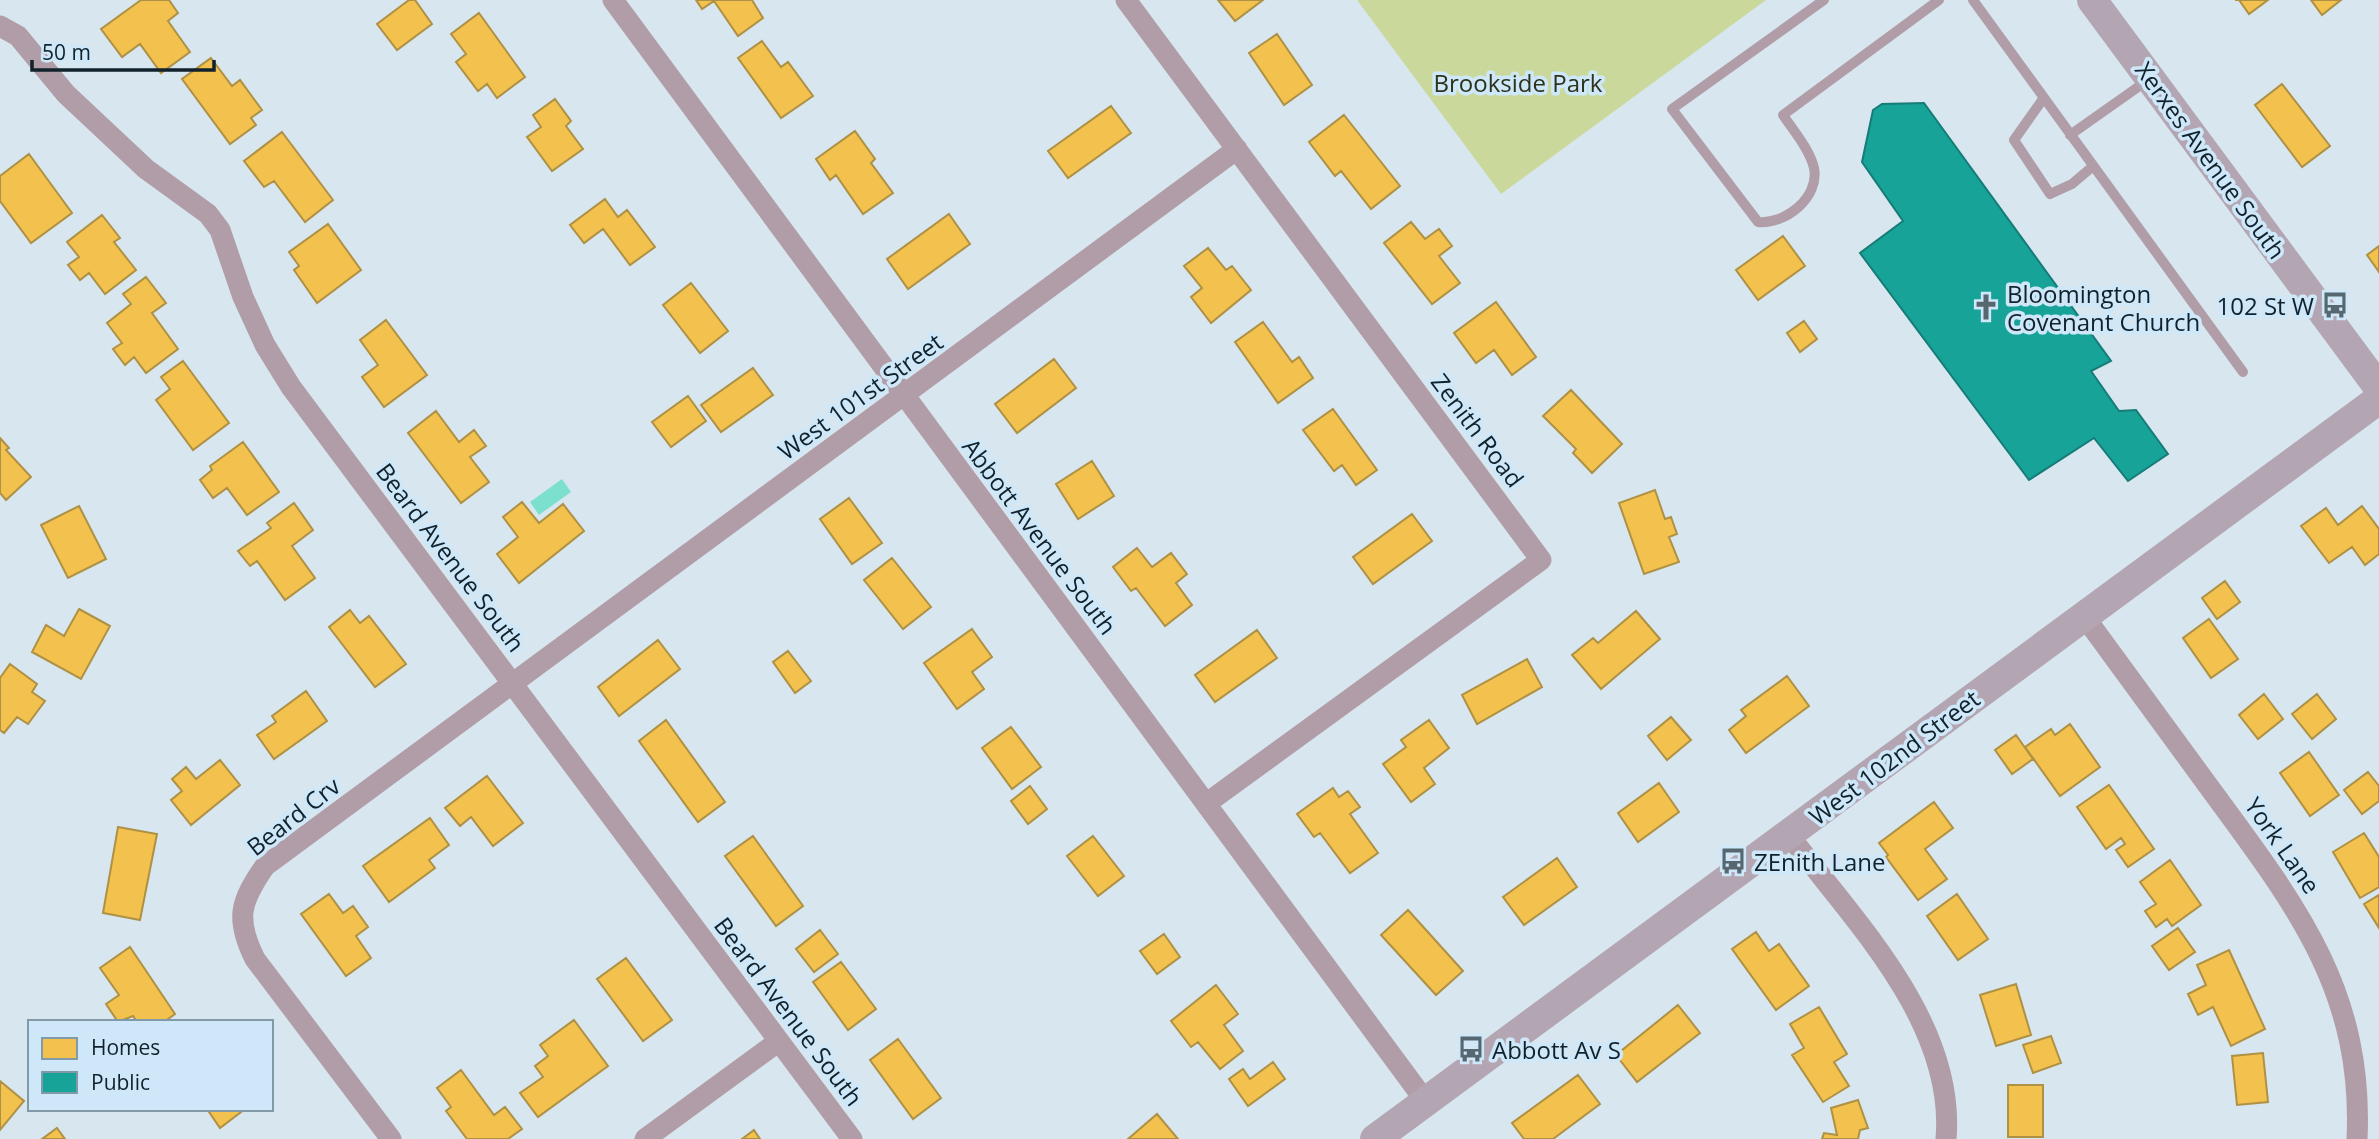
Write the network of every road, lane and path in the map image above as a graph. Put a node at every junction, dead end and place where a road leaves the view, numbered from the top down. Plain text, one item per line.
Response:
1 (613, 0) edge
2 (1126, 0) edge
3 (1824, 0) edge
4 (1939, 0) edge
5 (1972, 0) edge
6 (2092, 0) edge
7 (0, 26) edge
8 (2150, 78) junction
9 (2043, 99) junction
10 (2070, 135) junction
11 (1237, 149) junction
12 (2092, 167) junction
13 (2243, 372) dead end
14 (2379, 388) edge
15 (904, 397) junction
16 (2379, 399) edge
17 (2084, 616) junction
18 (513, 685) junction
19 (1207, 803) junction
20 (1789, 835) junction
21 (779, 1041) junction
22 (1426, 1102) junction
23 (391, 1139) edge
24 (645, 1139) edge
25 (852, 1139) edge
26 (1375, 1139) edge
27 (1946, 1139) edge
28 (2357, 1139) edge

1 - 15 street, Abbott Avenue South
2 - 11 street, Zenith Road
3 - 4 lane
5 - 9 lane
6 - 8 street, Xerxes Avenue South
7 - 18 street, Beard Avenue South
8 - 10 lane
8 - 14 street, Xerxes Avenue South
9 - 10 lane
9 - 12 lane
10 - 12 lane
11 - 15 street, West 101st Street
11 - 19 street, Zenith Road
12 - 13 lane
15 - 18 street, West 101st Street
15 - 19 street, Abbott Avenue South
16 - 17 street, West 102nd Street
17 - 20 street, West 102nd Street
17 - 28 street, York Lane
18 - 21 street, Beard Avenue South
18 - 23 street, Beard Crv
19 - 22 street, Abbott Avenue South
20 - 22 street, West 102nd Street
20 - 27 street
21 - 24 street
21 - 25 street, Beard Avenue South
22 - 26 street, West 102nd Street

